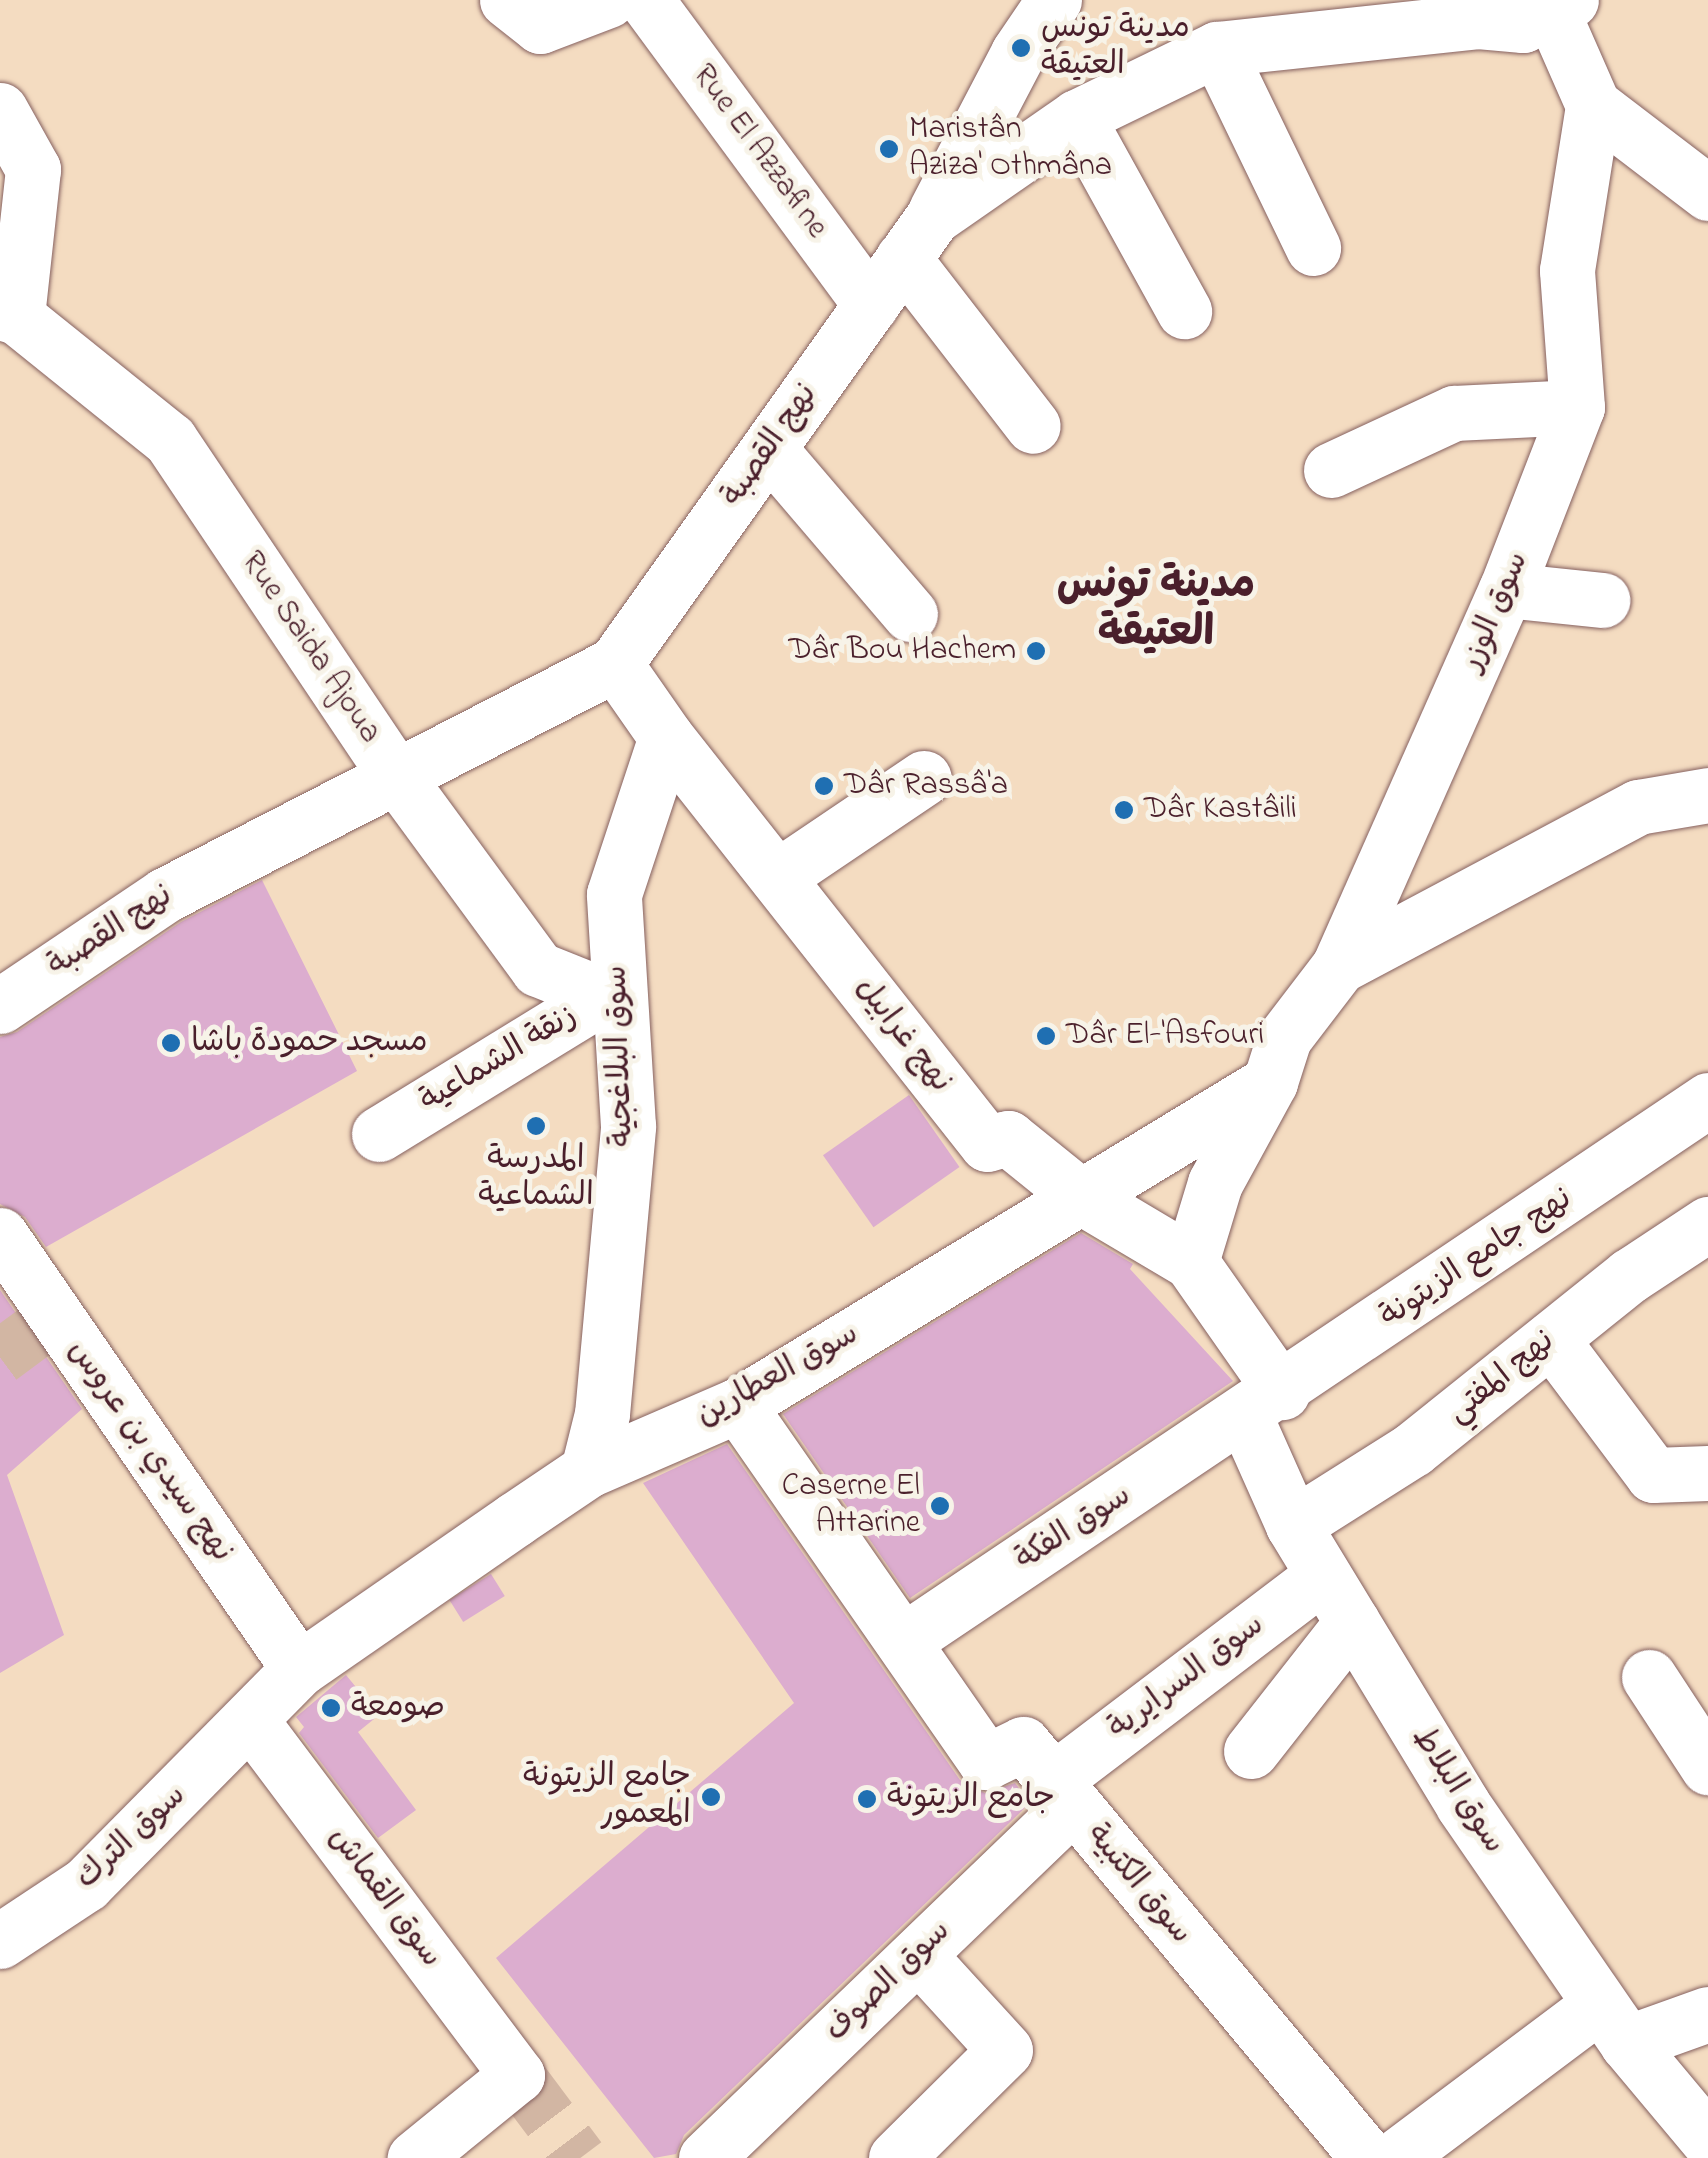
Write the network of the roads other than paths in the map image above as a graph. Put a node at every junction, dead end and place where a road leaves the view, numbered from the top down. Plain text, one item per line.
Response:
1 (508, 0) edge
2 (608, 0) edge
3 (646, 0) edge
4 (1054, 0) edge
5 (1557, 3) edge
6 (1217, 48) junction
7 (1594, 105) junction
8 (0, 110) edge
9 (1077, 117) junction
10 (1708, 193) edge
11 (918, 238) junction
12 (1313, 248) dead end
13 (871, 305) junction
14 (1184, 312) dead end
15 (8, 314) edge
16 (1577, 408) junction
17 (1033, 426) dead end
18 (768, 449) junction
19 (1331, 470) dead end
20 (1506, 590) junction
21 (1602, 600) dead end
22 (910, 614) dead end
23 (615, 664) junction
24 (666, 737) junction
25 (394, 773) junction
26 (924, 778) dead end
27 (1708, 794) edge
28 (777, 877) junction
29 (1339, 966) junction
30 (612, 991) junction
31 (0, 1006) edge
32 (1270, 1082) junction
33 (1708, 1100) edge
34 (379, 1134) dead end
35 (1080, 1196) junction
36 (1708, 1224) edge
37 (0, 1235) edge
38 (1191, 1262) junction
39 (1550, 1339) junction
40 (738, 1405) junction
41 (1263, 1405) junction
42 (588, 1470) junction
43 (1708, 1473) edge
44 (1292, 1525) junction
45 (1323, 1575) junction
46 (1352, 1622) junction
47 (903, 1641) junction
48 (298, 1668) junction
49 (1649, 1676) dead end
50 (251, 1720) junction
51 (1250, 1751) dead end
52 (1708, 1767) edge
53 (1062, 1794) junction
54 (0, 1941) edge
55 (921, 1958) junction
56 (1708, 2014) edge
57 (1613, 2024) junction
58 (1708, 2140) edge
59 (414, 2158) edge
60 (706, 2158) edge
61 (896, 2158) edge
62 (1368, 2158) edge
63 (1394, 2158) edge

1 - 2 street
3 - 13 street, Rue El Azzafine
4 - 11 street
5 - 6 street, نهج القصبة
5 - 7 street
6 - 9 street, نهج القصبة
6 - 12 street
7 - 10 street
7 - 16 street, سوق الوزر
8 - 15 street
9 - 11 street, نهج القصبة
9 - 14 street
11 - 13 street, نهج القصبة
11 - 17 street
13 - 18 street, نهج القصبة
15 - 25 street, Rue Saida Ajoua
16 - 19 street
16 - 20 street, سوق الوزر
18 - 22 street
18 - 23 street, نهج القصبة
20 - 21 street
20 - 29 street, سوق الوزر
23 - 24 street
23 - 25 street, نهج القصبة
24 - 28 street, نهج غرابيل
24 - 30 street, سوق البلاغجية
25 - 30 street, Rue Saida Ajoua
25 - 31 street, نهج القصبة
26 - 28 street
27 - 29 street
28 - 35 street, نهج غرابيل
29 - 32 street, سوق الوزر
30 - 34 street, زنقة الشماعية
30 - 42 street, سوق البلاغجية
32 - 35 street, سوق العطارين
32 - 38 street
33 - 41 street, نهج جامع الزيتونة
35 - 38 street, نهج غرابيل
35 - 40 street, سوق العطارين
36 - 39 street, نهج المفتي
37 - 48 street, نهج سيدي بن عروس
38 - 41 street, نهج غرابيل
39 - 43 street
39 - 44 street, نهج المفتي
40 - 42 street, سوق العطارين
40 - 47 street, سوق الكتبية
41 - 44 street, سوق البلاط
41 - 47 street, سوق الفكة
42 - 48 street, سوق العطارين
44 - 45 street, سوق البلاط
45 - 46 street, سوق البلاط
45 - 53 street, سوق السرايرية
46 - 51 street
46 - 57 street, سوق البلاط
47 - 53 street, سوق الكتبية
48 - 50 street, سوق العطارين
49 - 52 street
50 - 54 street, سوق الترك
50 - 59 street, سوق القماش
53 - 55 street, سوق الصوف
53 - 62 street, سوق الكتبية
55 - 60 street, سوق الصوف
55 - 61 street
56 - 57 street
57 - 58 street, سوق البلاط
57 - 63 street

